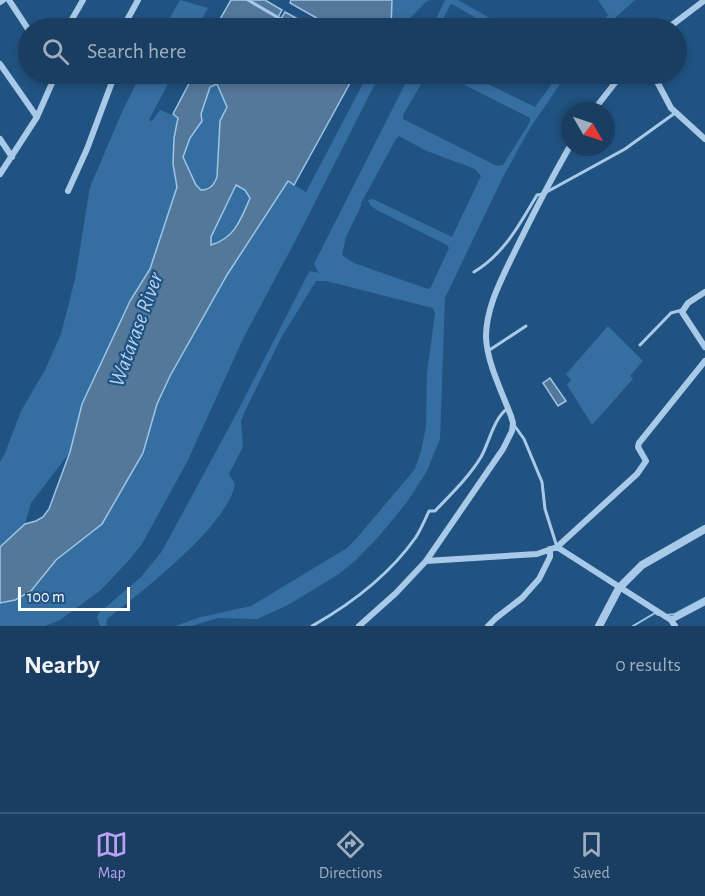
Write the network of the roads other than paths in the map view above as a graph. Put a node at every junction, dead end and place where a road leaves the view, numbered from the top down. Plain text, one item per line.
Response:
1 (9, 0) edge
2 (83, 0) edge
3 (138, 0) edge
4 (248, 0) edge
5 (705, 0) edge
6 (21, 18) edge
7 (73, 18) edge
8 (128, 18) edge
9 (279, 18) edge
10 (681, 18) edge
11 (0, 64) edge
12 (52, 84) edge
13 (111, 84) edge
14 (614, 84) edge
15 (658, 84) edge
16 (600, 102) edge
17 (675, 113) junction
18 (37, 117) junction
19 (0, 139) edge
20 (705, 139) edge
21 (564, 156) edge
22 (12, 157) junction
23 (0, 174) edge
24 (68, 191) dead end
25 (543, 194) junction
26 (474, 272) dead end
27 (705, 292) edge
28 (682, 309) junction
29 (526, 326) dead end
30 (639, 345) dead end
31 (705, 347) edge
32 (488, 351) junction
33 (705, 361) edge
34 (508, 408) junction
35 (513, 423) junction
36 (705, 529) edge
37 (553, 548) junction
38 (426, 561) junction
39 (619, 588) junction
40 (705, 602) edge
41 (673, 623) edge
42 (312, 626) edge
43 (359, 626) edge
44 (488, 626) edge
45 (600, 626) edge

1 - 6 street
2 - 7 street
3 - 8 street
4 - 9 lane
5 - 10 street
11 - 18 street
12 - 18 street
13 - 24 street
14 - 16 street
15 - 17 street
17 - 20 street
17 - 25 lane
18 - 22 street
19 - 22 street
21 - 25 street
22 - 23 street
25 - 26 lane
25 - 32 street
27 - 28 street
28 - 30 lane
28 - 31 street
29 - 32 lane
32 - 34 street
33 - 37 street
34 - 35 street
34 - 42 lane
35 - 37 lane
35 - 38 street
36 - 39 street
37 - 38 street
37 - 39 street
37 - 44 street
38 - 43 street
39 - 41 street
39 - 45 street
40 - 41 street

